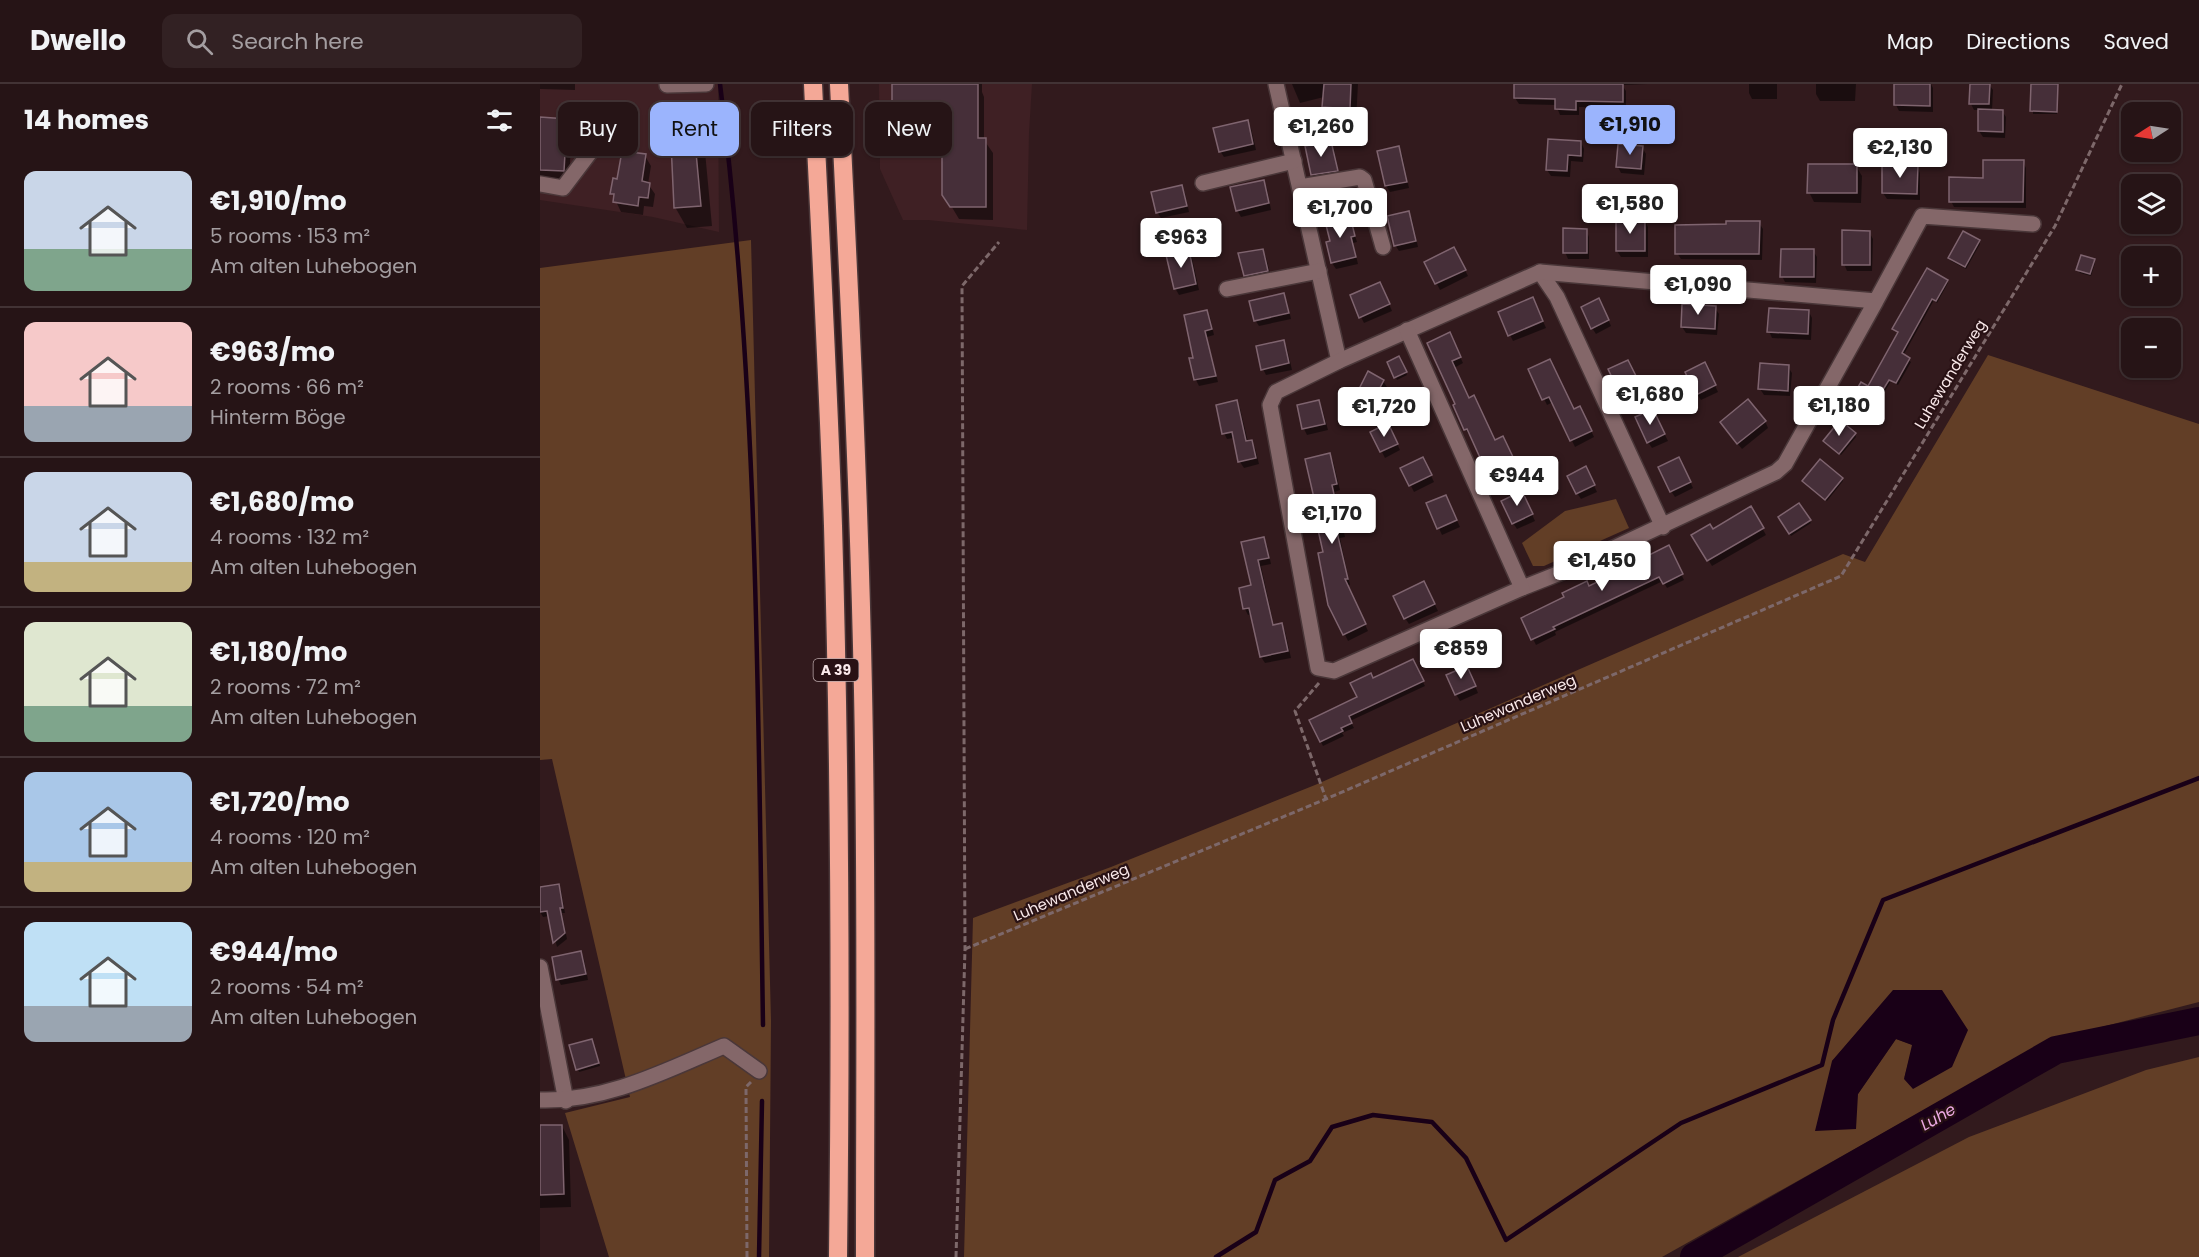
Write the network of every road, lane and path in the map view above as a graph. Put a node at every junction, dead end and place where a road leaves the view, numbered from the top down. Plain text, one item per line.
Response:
1 (706, 84) edge
2 (813, 84) edge
3 (839, 84) edge
4 (1276, 84) edge
5 (2122, 84) edge
6 (667, 85) edge
7 (587, 156) edge
8 (1294, 161) junction
9 (1203, 183) dead end
10 (540, 184) edge
11 (1300, 187) junction
12 (2033, 224) dead end
13 (999, 242) dead end
14 (1383, 247) dead end
15 (1319, 271) junction
16 (1540, 272) junction
17 (1227, 289) dead end
18 (1876, 301) junction
19 (1407, 330) junction
20 (1339, 361) junction
21 (1663, 527) junction
22 (1522, 588) junction
23 (1326, 669) junction
24 (1326, 799) junction
25 (965, 949) junction
26 (540, 967) edge
27 (759, 1071) joint
28 (540, 1100) edge
29 (566, 1101) junction
30 (747, 1257) edge
31 (838, 1257) edge
32 (865, 1257) edge
33 (956, 1257) edge

1 - 6 street
2 - 31 highway, A 39
3 - 32 highway, A 39
4 - 8 street
5 - 24 path, Luhewanderweg
7 - 10 street
8 - 9 street
8 - 11 street
11 - 14 street
11 - 15 street
12 - 18 street
13 - 25 path
15 - 17 street
15 - 20 street
16 - 18 street
16 - 19 street
16 - 21 street
18 - 21 street
19 - 20 street
19 - 22 street
20 - 23 street
21 - 22 street
22 - 23 street
23 - 24 path
24 - 25 path, Luhewanderweg
25 - 33 path
26 - 29 street
27 - 29 street
27 - 30 path
28 - 29 street

